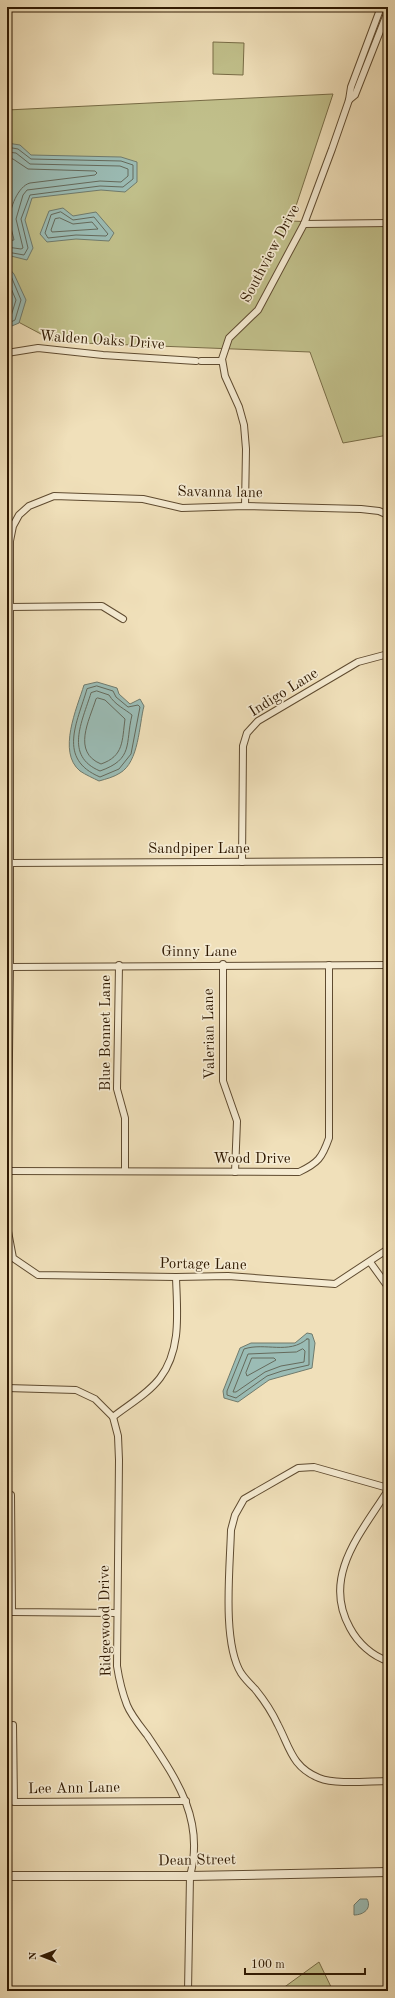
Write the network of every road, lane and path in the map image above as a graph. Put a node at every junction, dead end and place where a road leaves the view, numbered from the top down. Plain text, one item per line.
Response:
1 (380, 7) edge
2 (388, 11) edge
3 (349, 100) junction
4 (388, 223) edge
5 (304, 224) junction
6 (7, 353) edge
7 (222, 361) junction
8 (245, 506) junction
9 (388, 515) edge
10 (10, 607) junction
11 (123, 619) dead end
12 (388, 654) edge
13 (8, 670) edge
14 (388, 861) edge
15 (242, 862) junction
16 (9, 863) junction
17 (223, 964) junction
18 (329, 965) junction
19 (388, 965) edge
20 (119, 966) junction
21 (10, 967) junction
22 (8, 1171) edge
23 (125, 1171) junction
24 (235, 1172) junction
25 (388, 1249) edge
26 (370, 1262) junction
27 (176, 1277) junction
28 (388, 1287) edge
29 (7, 1388) edge
30 (113, 1417) junction
31 (388, 1489) edge
32 (11, 1495) dead end
33 (117, 1613) junction
34 (388, 1661) edge
35 (13, 1725) dead end
36 (388, 1781) edge
37 (186, 1801) junction
38 (388, 1872) edge
39 (7, 1876) edge
40 (190, 1876) junction
41 (188, 1991) edge

1 - 3 street, Southview Drive
2 - 3 street, Southview Drive
3 - 5 street, Southview Drive
4 - 5 street
5 - 7 street, Southview Drive
6 - 7 street, Walden Oaks Drive
7 - 8 street
8 - 9 street, Savanna lane
8 - 10 street, Savanna lane
10 - 11 street
10 - 13 street
12 - 15 street, Indigo Lane
13 - 16 street
14 - 15 street, Sandpiper Lane
15 - 16 street, Sandpiper Lane
16 - 21 street
17 - 18 street, Ginny Lane
17 - 20 street, Ginny Lane
17 - 24 street, Valerian Lane
18 - 19 street, Ginny Lane
18 - 24 street, Wood Drive
20 - 21 street, Ginny Lane
20 - 23 street, Blue Bonnet Lane
21 - 22 street
22 - 23 street, Wood Drive
22 - 27 street, Portage Lane
23 - 24 street, Wood Drive
25 - 26 street, Portage Lane
26 - 27 street, Portage Lane
26 - 28 street
27 - 30 street
29 - 30 street
30 - 33 street, Ridgewood Drive
31 - 34 street
31 - 36 street
32 - 33 street
33 - 37 street, Ridgewood Drive
35 - 37 street, Lee Ann Lane
37 - 40 street, Ridgewood Drive
38 - 40 street, Dean Street
39 - 40 street, Dean Street
40 - 41 street, Ridgewood Drive

